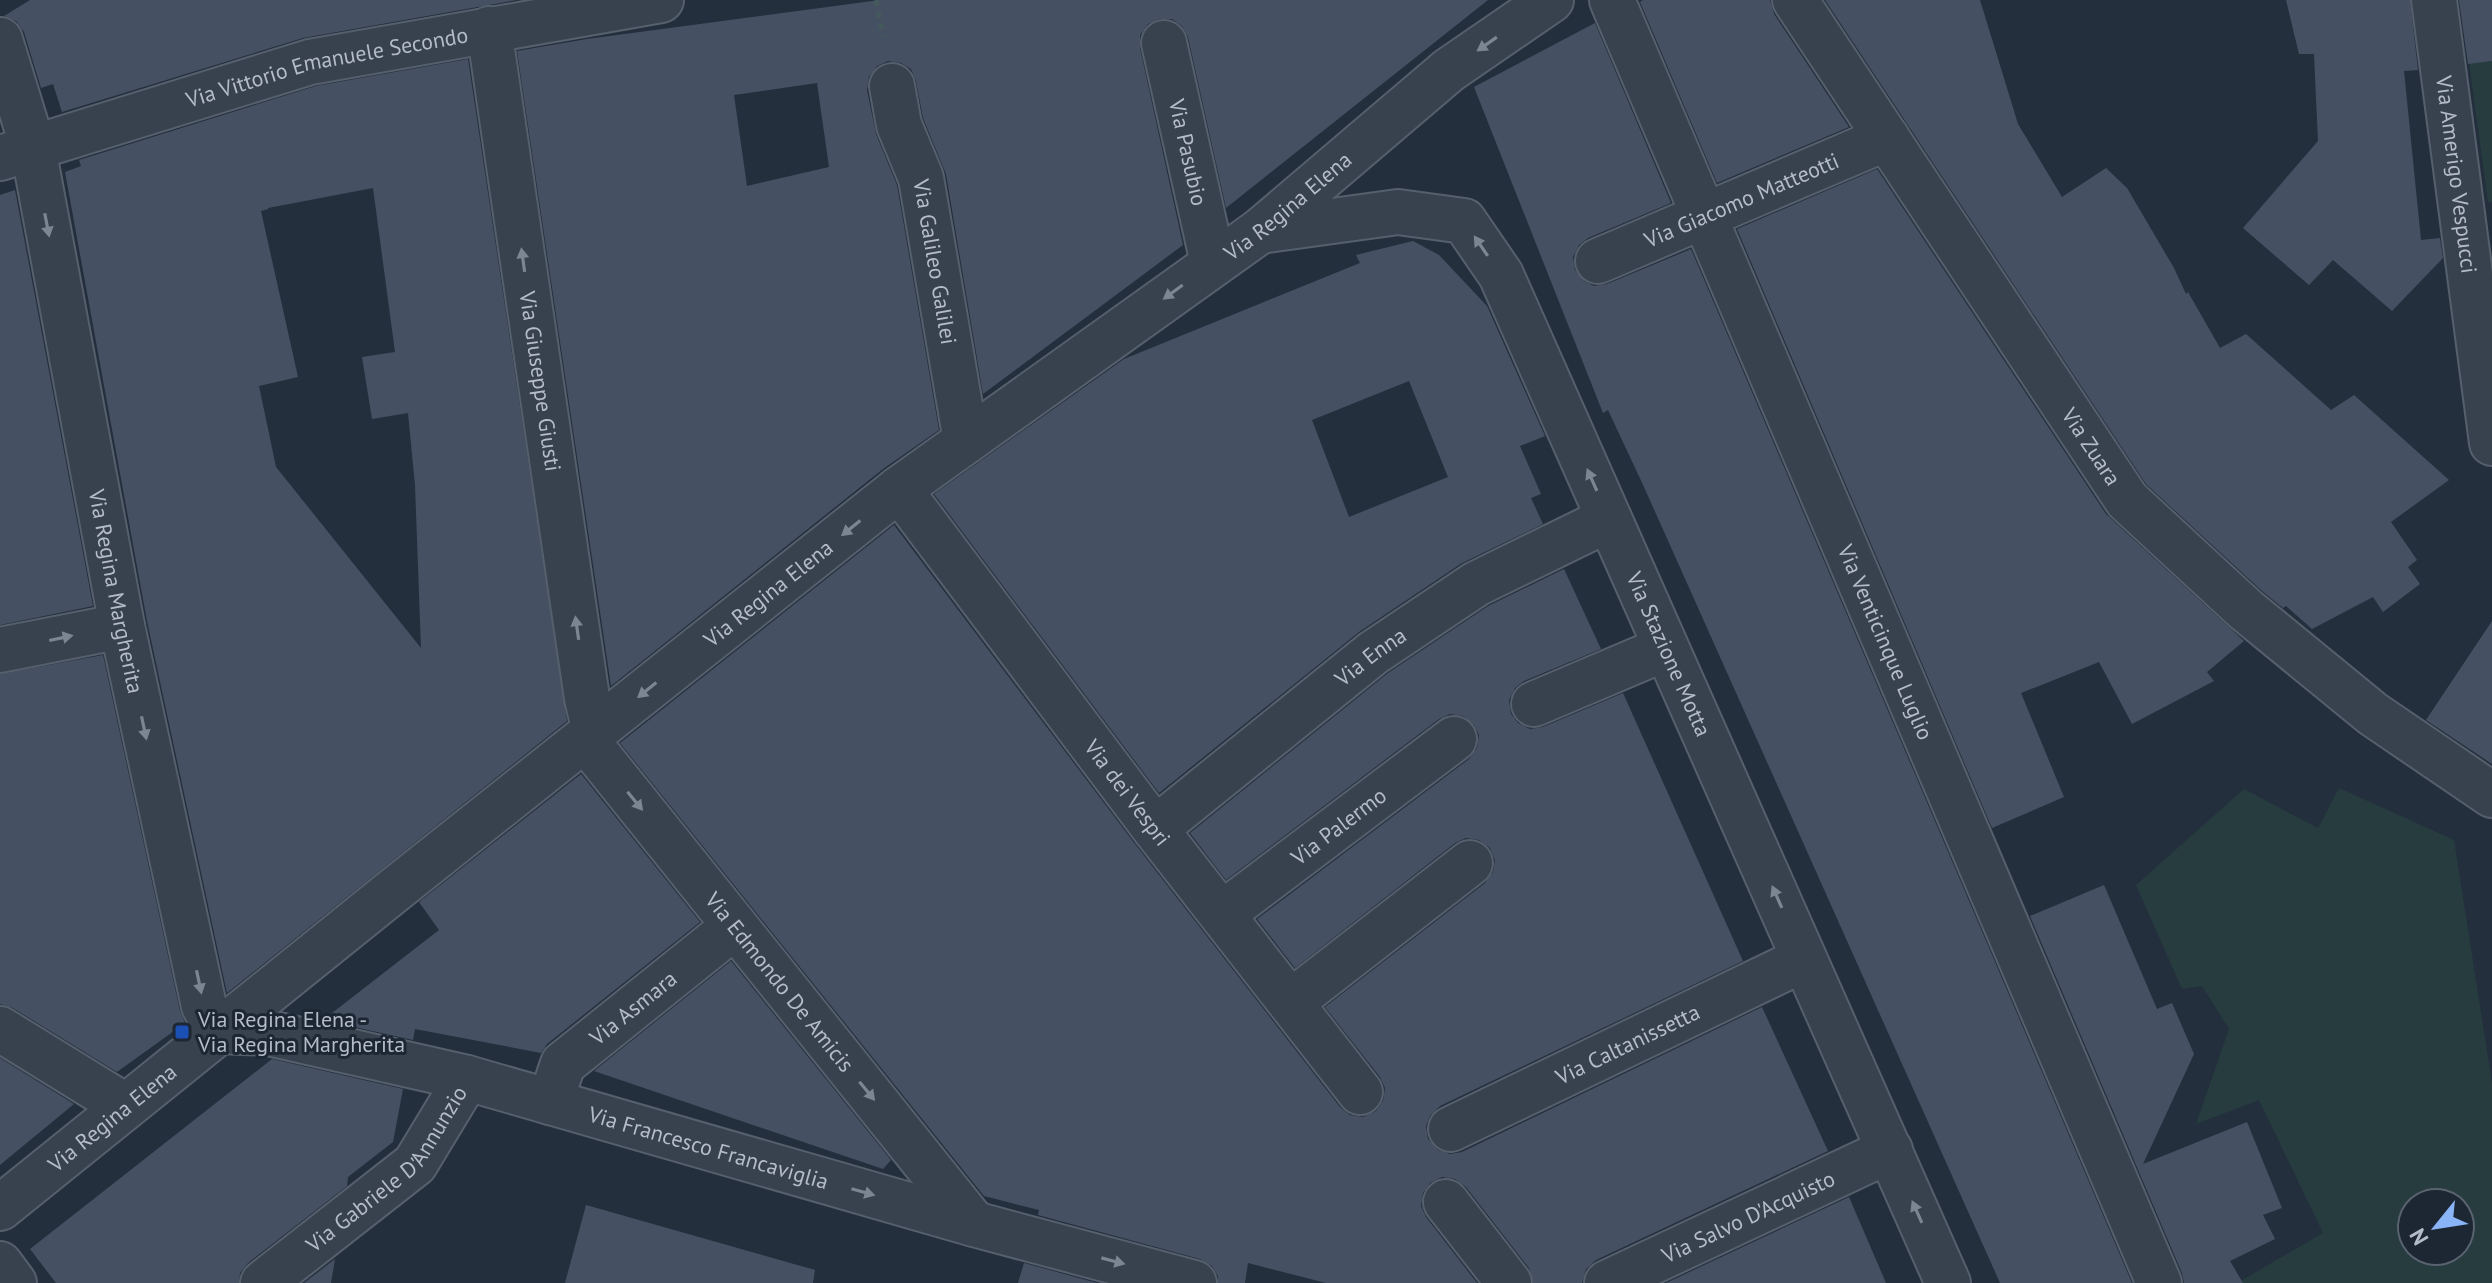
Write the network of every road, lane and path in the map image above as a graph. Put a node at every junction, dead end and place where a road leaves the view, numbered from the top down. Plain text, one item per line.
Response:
1 (661, 0) edge
2 (1551, 0) edge
3 (1612, 0) edge
4 (1795, 0) edge
5 (2434, 0) edge
6 (489, 29) junction
7 (0, 40) edge
8 (1164, 43) dead end
9 (892, 86) dead end
10 (1887, 138) junction
11 (16, 153) edge
12 (1704, 216) junction
13 (1260, 231) junction
14 (1598, 261) dead end
15 (1213, 263) junction
16 (966, 441) junction
17 (2492, 443) edge
18 (899, 489) junction
19 (1609, 519) junction
20 (122, 626) junction
21 (1666, 648) junction
22 (0, 650) edge
23 (1534, 704) dead end
24 (591, 736) junction
25 (1454, 739) dead end
26 (2492, 795) edge
27 (1155, 829) junction
28 (1470, 863) dead end
29 (1222, 914) junction
30 (735, 926) junction
31 (1804, 959) junction
32 (1291, 1002) junction
33 (0, 1029) edge
34 (218, 1031) junction
35 (467, 1078) junction
36 (1360, 1092) dead end
37 (550, 1102) junction
38 (125, 1106) junction
39 (1451, 1129) dead end
40 (1890, 1150) junction
41 (1446, 1202) dead end
42 (0, 1208) edge
43 (974, 1224) junction
44 (0, 1264) edge
45 (14, 1283) edge
46 (263, 1283) edge
47 (1194, 1283) edge
48 (1509, 1283) edge
49 (1607, 1283) edge
50 (1948, 1283) edge
51 (2159, 1283) edge

1 - 6 street, Via Vittorio Emanuele Secondo
2 -> 13 street, Via Regina Elena
3 - 12 street, Via Venticinque Luglio
4 - 10 street, Via Zuara
5 - 17 street, Via Amerigo Vespucci
6 - 11 street, Via Vittorio Emanuele Secondo
24 -> 6 street, Via Giuseppe Giusti
7 - 11 street, Via Regina Margherita
8 - 15 street, Via Pasubio
9 - 16 street, Via Galileo Galilei
10 - 12 street, Via Giacomo Matteotti
10 - 26 street, Via Zuara
11 -> 20 street, Via Regina Margherita
12 - 14 street, Via Giacomo Matteotti
12 - 51 street, Via Venticinque Luglio
13 - 15 street, Via Regina Elena
19 -> 13 street, Via Stazione Motta
15 -> 16 street, Via Regina Elena
16 - 18 street, Via Regina Elena
18 -> 24 street, Via Regina Elena
18 - 27 street, Via dei Vespri
19 - 21 street, Via Stazione Motta
19 - 27 street, Via Enna
22 -> 20 street
20 -> 34 street, Via Regina Margherita
21 - 23 street
31 -> 21 street, Via Stazione Motta
24 -> 30 street, Via Edmondo De Amicis
24 - 34 street, Via Regina Elena
25 - 29 street, Via Palermo
27 - 29 street, Via dei Vespri
28 - 32 street
29 - 32 street, Via dei Vespri
30 - 37 street, Via Asmara
30 -> 43 street, Via Edmondo De Amicis
31 - 39 street, Via Caltanissetta
31 - 40 street, Via Stazione Motta
32 - 36 street, Via dei Vespri
33 - 38 street
34 - 35 street, Via Francesco Francaviglia
34 - 38 street, Via Regina Elena
35 - 37 street, Via Francesco Francaviglia
35 - 46 street, Via Gabriele D'Annunzio
37 -> 43 street, Via Francesco Francaviglia
38 - 42 street, Via Regina Elena
40 - 49 street, Via Salvo D'Acquisto
50 -> 40 street, Via Stazione Motta
41 - 48 street
43 -> 47 street, Via Francesco Francaviglia
44 - 45 street

